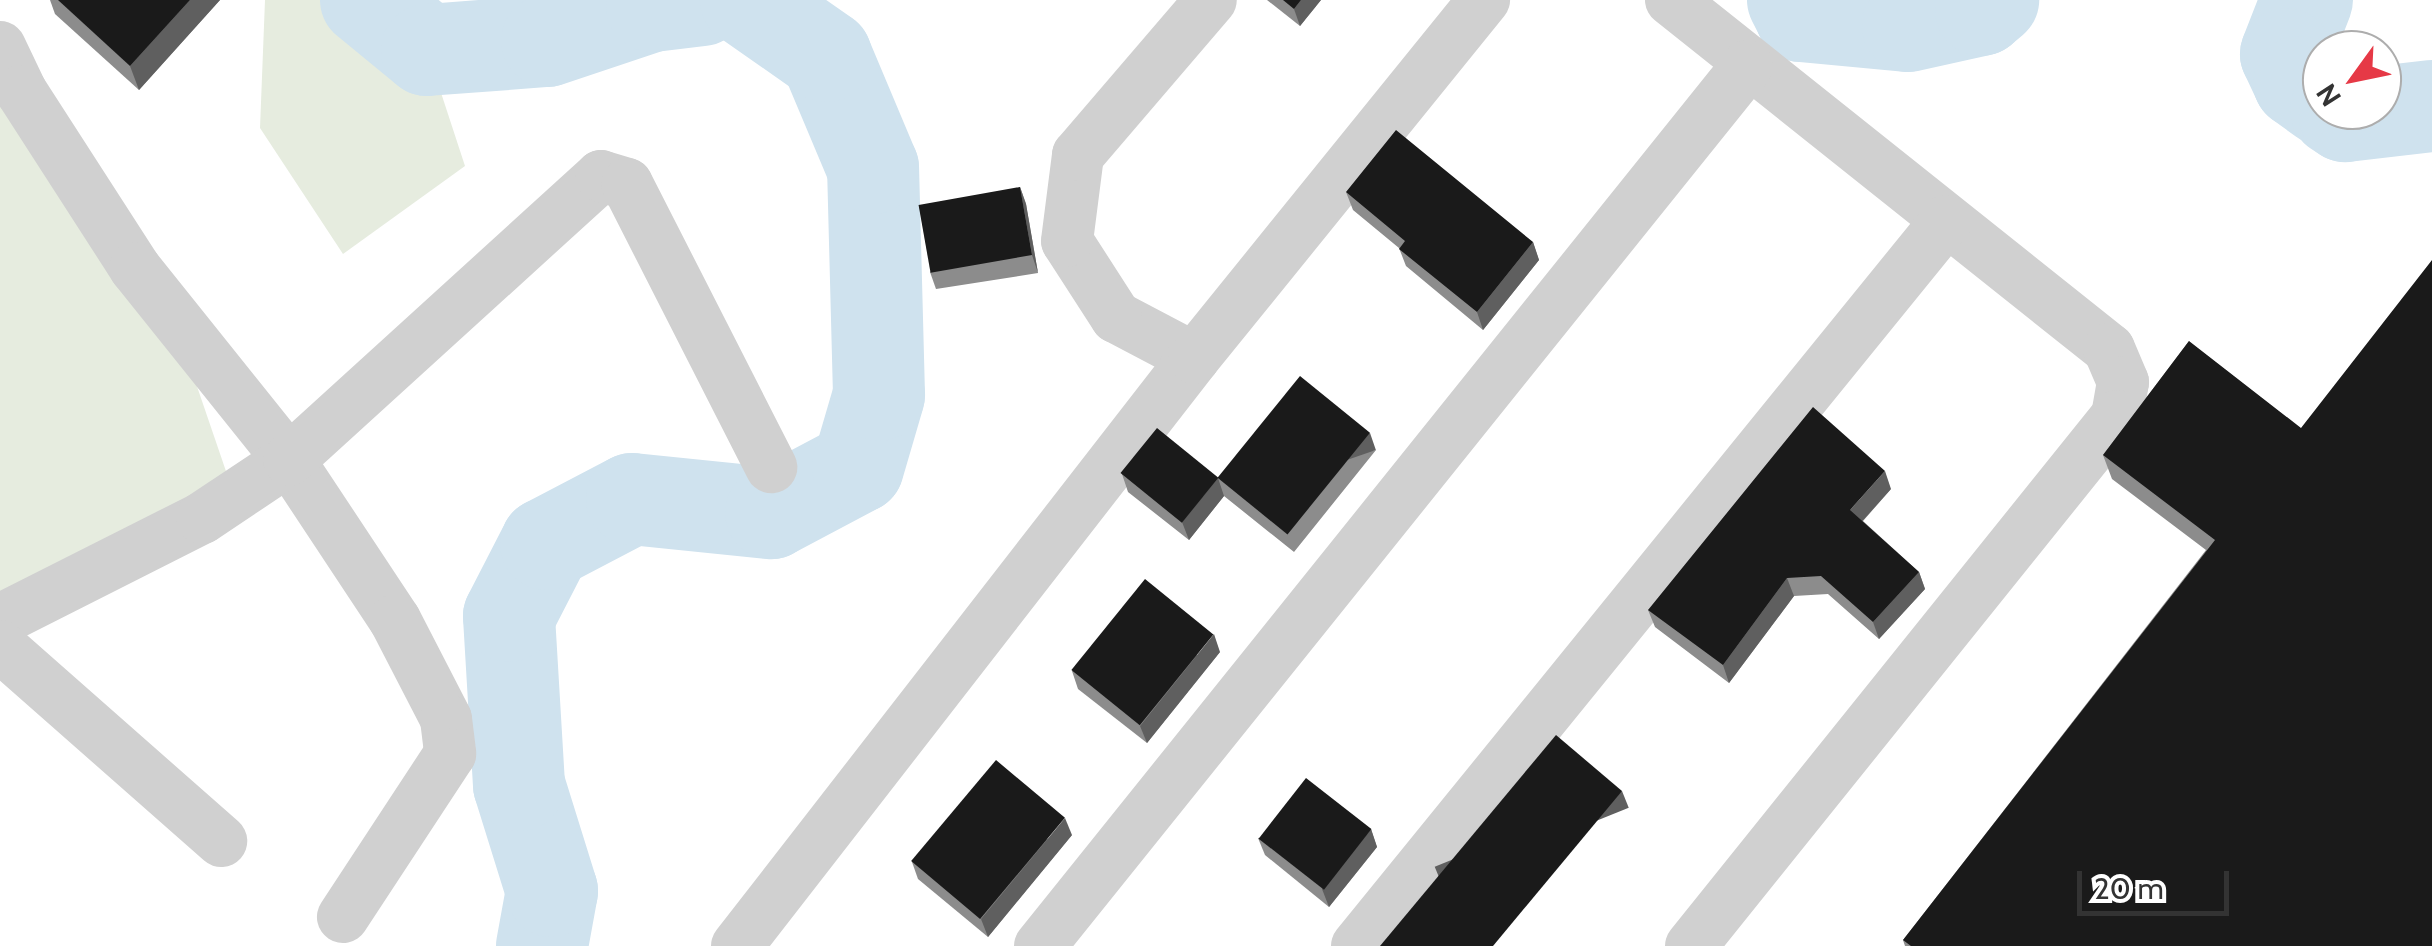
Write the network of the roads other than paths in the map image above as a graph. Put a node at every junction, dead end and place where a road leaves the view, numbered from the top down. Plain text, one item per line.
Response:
1 (1212, 0) edge
2 (1484, 0) edge
3 (1671, 0) edge
4 (0, 48) edge
5 (1747, 66) junction
6 (1946, 221) junction
7 (1194, 358) junction
8 (290, 460) junction
9 (771, 467) dead end
10 (0, 620) edge
11 (0, 646) edge
12 (221, 841) dead end
13 (344, 916) dead end
14 (737, 946) edge
15 (1040, 946) edge
16 (1358, 946) edge
17 (1692, 946) edge

1 - 7 street
2 - 7 street
3 - 5 street
4 - 8 street
5 - 6 street
5 - 15 street
6 - 16 street
6 - 17 street
7 - 14 street
8 - 9 street
8 - 10 street
8 - 13 street
11 - 12 street

